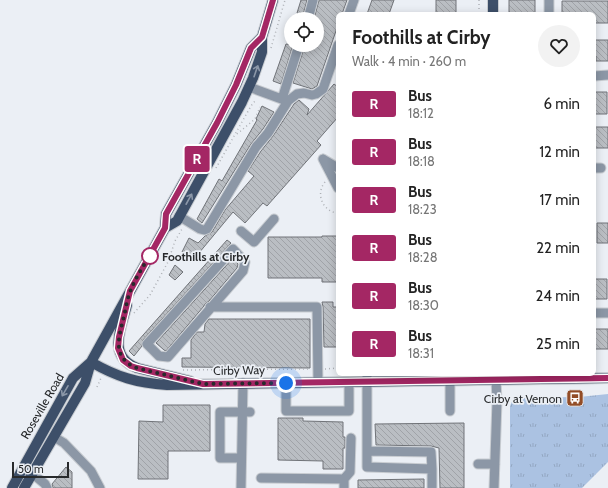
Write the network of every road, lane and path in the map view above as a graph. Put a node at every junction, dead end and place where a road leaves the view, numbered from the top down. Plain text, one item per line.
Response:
1 (273, 0) edge
2 (285, 0) edge
3 (313, 0) edge
4 (354, 0) edge
5 (479, 0) edge
6 (493, 0) edge
7 (549, 0) edge
8 (310, 12) edge
9 (350, 12) edge
10 (479, 12) edge
11 (492, 12) edge
12 (549, 12) edge
13 (262, 37) junction
14 (336, 51) edge
15 (270, 52) dead end
16 (297, 52) edge
17 (596, 76) edge
18 (608, 76) edge
19 (253, 89) junction
20 (285, 100) junction
21 (260, 107) dead end
22 (236, 136) junction
23 (336, 167) edge
24 (215, 170) dead end
25 (332, 178) junction
26 (336, 185) edge
27 (336, 213) edge
28 (183, 218) junction
29 (274, 219) dead end
30 (165, 228) junction
31 (241, 231) dead end
32 (130, 291) junction
33 (210, 307) junction
34 (596, 313) edge
35 (608, 313) edge
36 (133, 315) dead end
37 (91, 362) junction
38 (336, 368) edge
39 (318, 369) junction
40 (177, 370) dead end
41 (496, 377) edge
42 (368, 378) edge
43 (608, 378) edge
44 (450, 380) junction
45 (318, 382) junction
46 (349, 382) junction
47 (243, 383) junction
48 (286, 383) junction
49 (203, 384) junction
50 (450, 411) dead end
51 (246, 412) junction
52 (54, 437) junction
53 (351, 438) dead end
54 (368, 451) junction
55 (241, 458) junction
56 (478, 464) dead end
57 (495, 464) junction
58 (432, 469) junction
59 (33, 474) junction
60 (261, 478) dead end
61 (304, 478) junction
62 (344, 483) edge
63 (12, 488) edge
64 (24, 488) edge
65 (47, 488) edge
66 (100, 488) edge
67 (241, 488) edge
68 (304, 488) edge
69 (432, 488) edge
70 (494, 488) edge

1 - 13 main road
2 - 15 path
3 - 8 street
4 - 9 street
5 - 10 path
6 - 11 main road
7 - 12 street
19 -> 13 main road
13 - 30 main road
14 - 20 street
16 - 20 street
17 - 18 street
19 - 20 street
19 - 22 path
28 -> 19 main road
20 - 28 street
21 - 22 path
22 - 24 path
23 - 25 street
25 - 26 street
25 - 27 path
28 - 30 main road
28 - 36 path
29 - 31 street
30 - 32 main road
32 - 37 main road
32 - 49 main road
33 - 33 street
33 - 39 street
34 - 35 street
37 - 49 main road, Cirby Way
37 - 52 main road
37 -> 63 main road, Roseville Road
38 - 39 path
39 - 40 path
39 - 45 street
41 - 43 main road, Cirby Way
41 - 44 main road, Cirby Way
41 - 57 street
42 - 44 main road, Cirby Way
42 - 46 main road, Cirby Way
42 - 54 street
44 - 50 street
45 - 46 main road, Cirby Way
45 - 48 main road, Cirby Way
46 - 48 street
47 - 48 main road, Cirby Way
47 - 49 main road, Cirby Way
47 - 51 street
51 - 55 street
51 - 55 street
52 - 59 main road
52 - 66 street
53 - 62 street
54 - 58 street
54 - 58 street
55 - 67 street
56 - 57 street
57 - 70 street
58 - 69 street
59 - 64 main road
59 - 65 street
60 - 61 street
61 - 62 street
61 - 68 street

